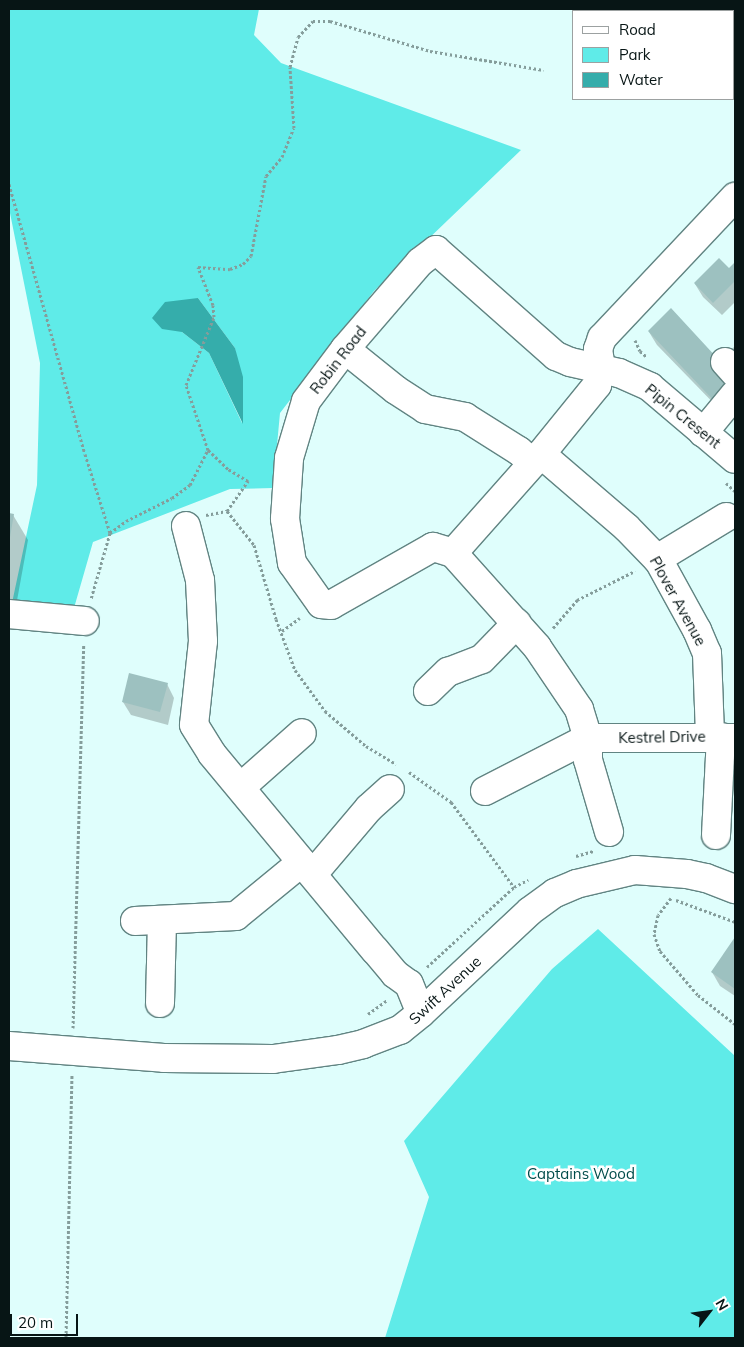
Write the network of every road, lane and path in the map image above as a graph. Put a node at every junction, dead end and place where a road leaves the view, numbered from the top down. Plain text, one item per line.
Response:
1 (543, 70) dead end
2 (9, 184) edge
3 (735, 197) edge
4 (635, 335) dead end
5 (345, 349) junction
6 (654, 362) dead end
7 (601, 368) junction
8 (735, 394) edge
9 (703, 433) junction
10 (208, 450) junction
11 (537, 459) junction
12 (735, 459) edge
13 (227, 511) junction
14 (726, 517) dead end
15 (195, 521) joint
16 (110, 533) junction
17 (453, 553) junction
18 (657, 559) junction
19 (9, 614) edge
20 (85, 621) junction
21 (517, 623) junction
22 (537, 647) junction
23 (428, 691) dead end
24 (302, 733) dead end
25 (722, 737) edge
26 (588, 738) junction
27 (397, 774) junction
28 (241, 787) junction
29 (485, 791) dead end
30 (608, 832) dead end
31 (716, 835) dead end
32 (307, 868) junction
33 (735, 889) edge
34 (162, 920) junction
35 (135, 921) dead end
36 (735, 922) edge
37 (409, 984) junction
38 (160, 1003) dead end
39 (422, 1013) junction
40 (364, 1017) dead end
41 (735, 1024) edge
42 (76, 1036) junction
43 (9, 1046) edge
44 (66, 1338) edge

1 - 10 path
2 - 16 path
3 - 7 street
4 - 6 path
5 - 7 street, Robin Road
5 - 11 street, Plover Avenue
5 - 17 street, Robin Road
7 - 9 street, Pipin Cresent
7 - 11 street
8 - 9 street
9 - 12 street, Pipin Cresent
10 - 13 path
10 - 16 path
11 - 17 street
11 - 18 street, Plover Avenue
13 - 15 path
13 - 27 path
14 - 18 street
15 - 28 street
16 - 20 path
17 - 21 street
18 - 22 path
18 - 25 street, Plover Avenue
19 - 20 street
20 - 42 path
21 - 22 street
21 - 23 street
22 - 26 street
24 - 28 street
25 - 26 street, Kestrel Drive
25 - 31 street, Plover Avenue
26 - 29 street
26 - 30 street
27 - 32 street
27 - 37 path
28 - 32 street
32 - 34 street
32 - 37 street
33 - 39 street, Swift Avenue
34 - 35 street
34 - 38 street
36 - 41 path
37 - 39 street
37 - 40 path
39 - 42 street, Swift Avenue
42 - 43 street, Swift Avenue
42 - 44 path

